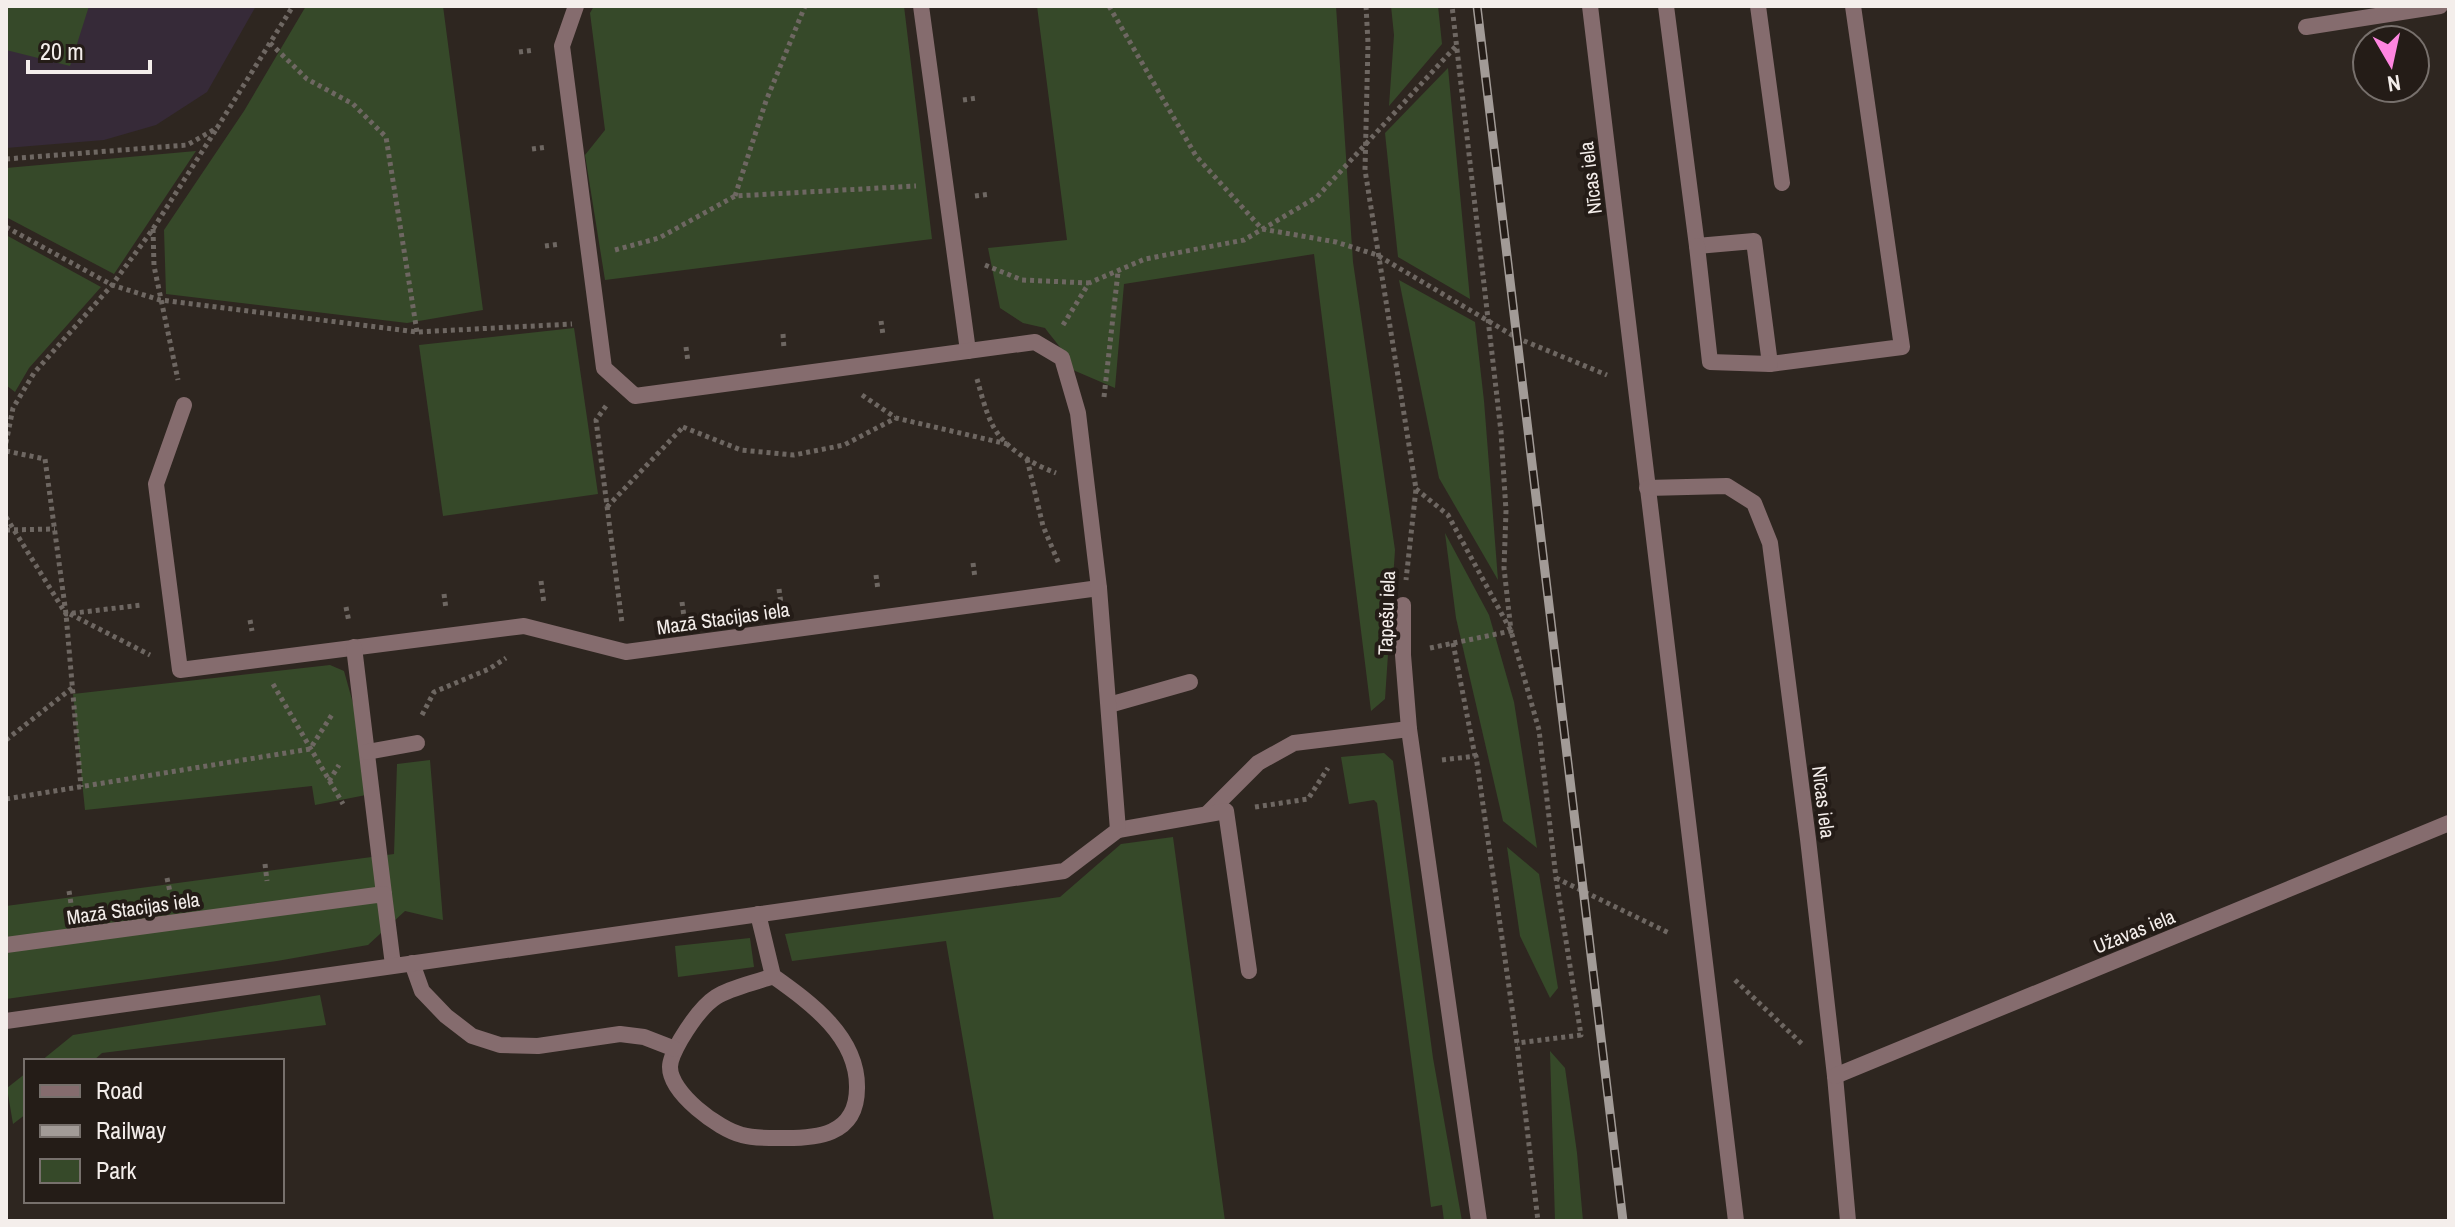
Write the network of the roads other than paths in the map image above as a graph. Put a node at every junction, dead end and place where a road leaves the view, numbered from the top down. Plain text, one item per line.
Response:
1 (576, 6) edge
2 (921, 6) edge
3 (1590, 6) edge
4 (1666, 6) edge
5 (1758, 6) edge
6 (1853, 6) edge
7 (2440, 6) edge
8 (2306, 27) dead end
9 (1782, 183) dead end
10 (1697, 246) junction
11 (968, 351) junction
12 (1770, 364) junction
13 (184, 405) road end
14 (1647, 488) junction
15 (1099, 588) junction
16 (1403, 605) road end
17 (354, 647) junction
18 (1190, 682) dead end
19 (1109, 705) junction
20 (1409, 729) junction
21 (417, 743) road end
22 (367, 752) junction
23 (1207, 814) junction
24 (2449, 823) edge
25 (1118, 830) junction
26 (384, 894) junction
27 (758, 914) junction
28 (6, 945) edge
29 (412, 963) junction
30 (393, 965) junction
31 (1249, 971) dead end
32 (773, 976) junction
33 (6, 1021) edge
34 (675, 1049) junction
35 (1835, 1076) junction
36 (1479, 1221) edge
37 (1736, 1221) edge
38 (1848, 1221) edge

1 - 11 street
2 - 11 street
3 - 14 street, Nīcas iela
4 - 10 street
5 - 9 street
6 - 12 street
7 - 8 street
10 - 12 street
10 - 12 street
11 - 15 street
13 - 17 street, Mazā Stacijas iela
14 - 35 street, Nīcas iela
14 - 37 street, Nīcas iela
15 - 17 street, Mazā Stacijas iela
15 - 19 street
16 - 20 street, Tapešu iela
17 - 22 street
18 - 19 street
19 - 25 street
20 - 23 street
20 - 36 street, Tapešu iela
21 - 22 street
22 - 26 street
23 - 25 street
23 - 31 street
24 - 35 street, Užavas iela
25 - 27 street
26 - 28 street, Mazā Stacijas iela
26 - 30 street
27 - 29 street
27 - 32 street
29 - 30 street
29 - 34 street
30 - 33 street
32 - 34 street
32 - 34 street
35 - 38 street, Nīcas iela

